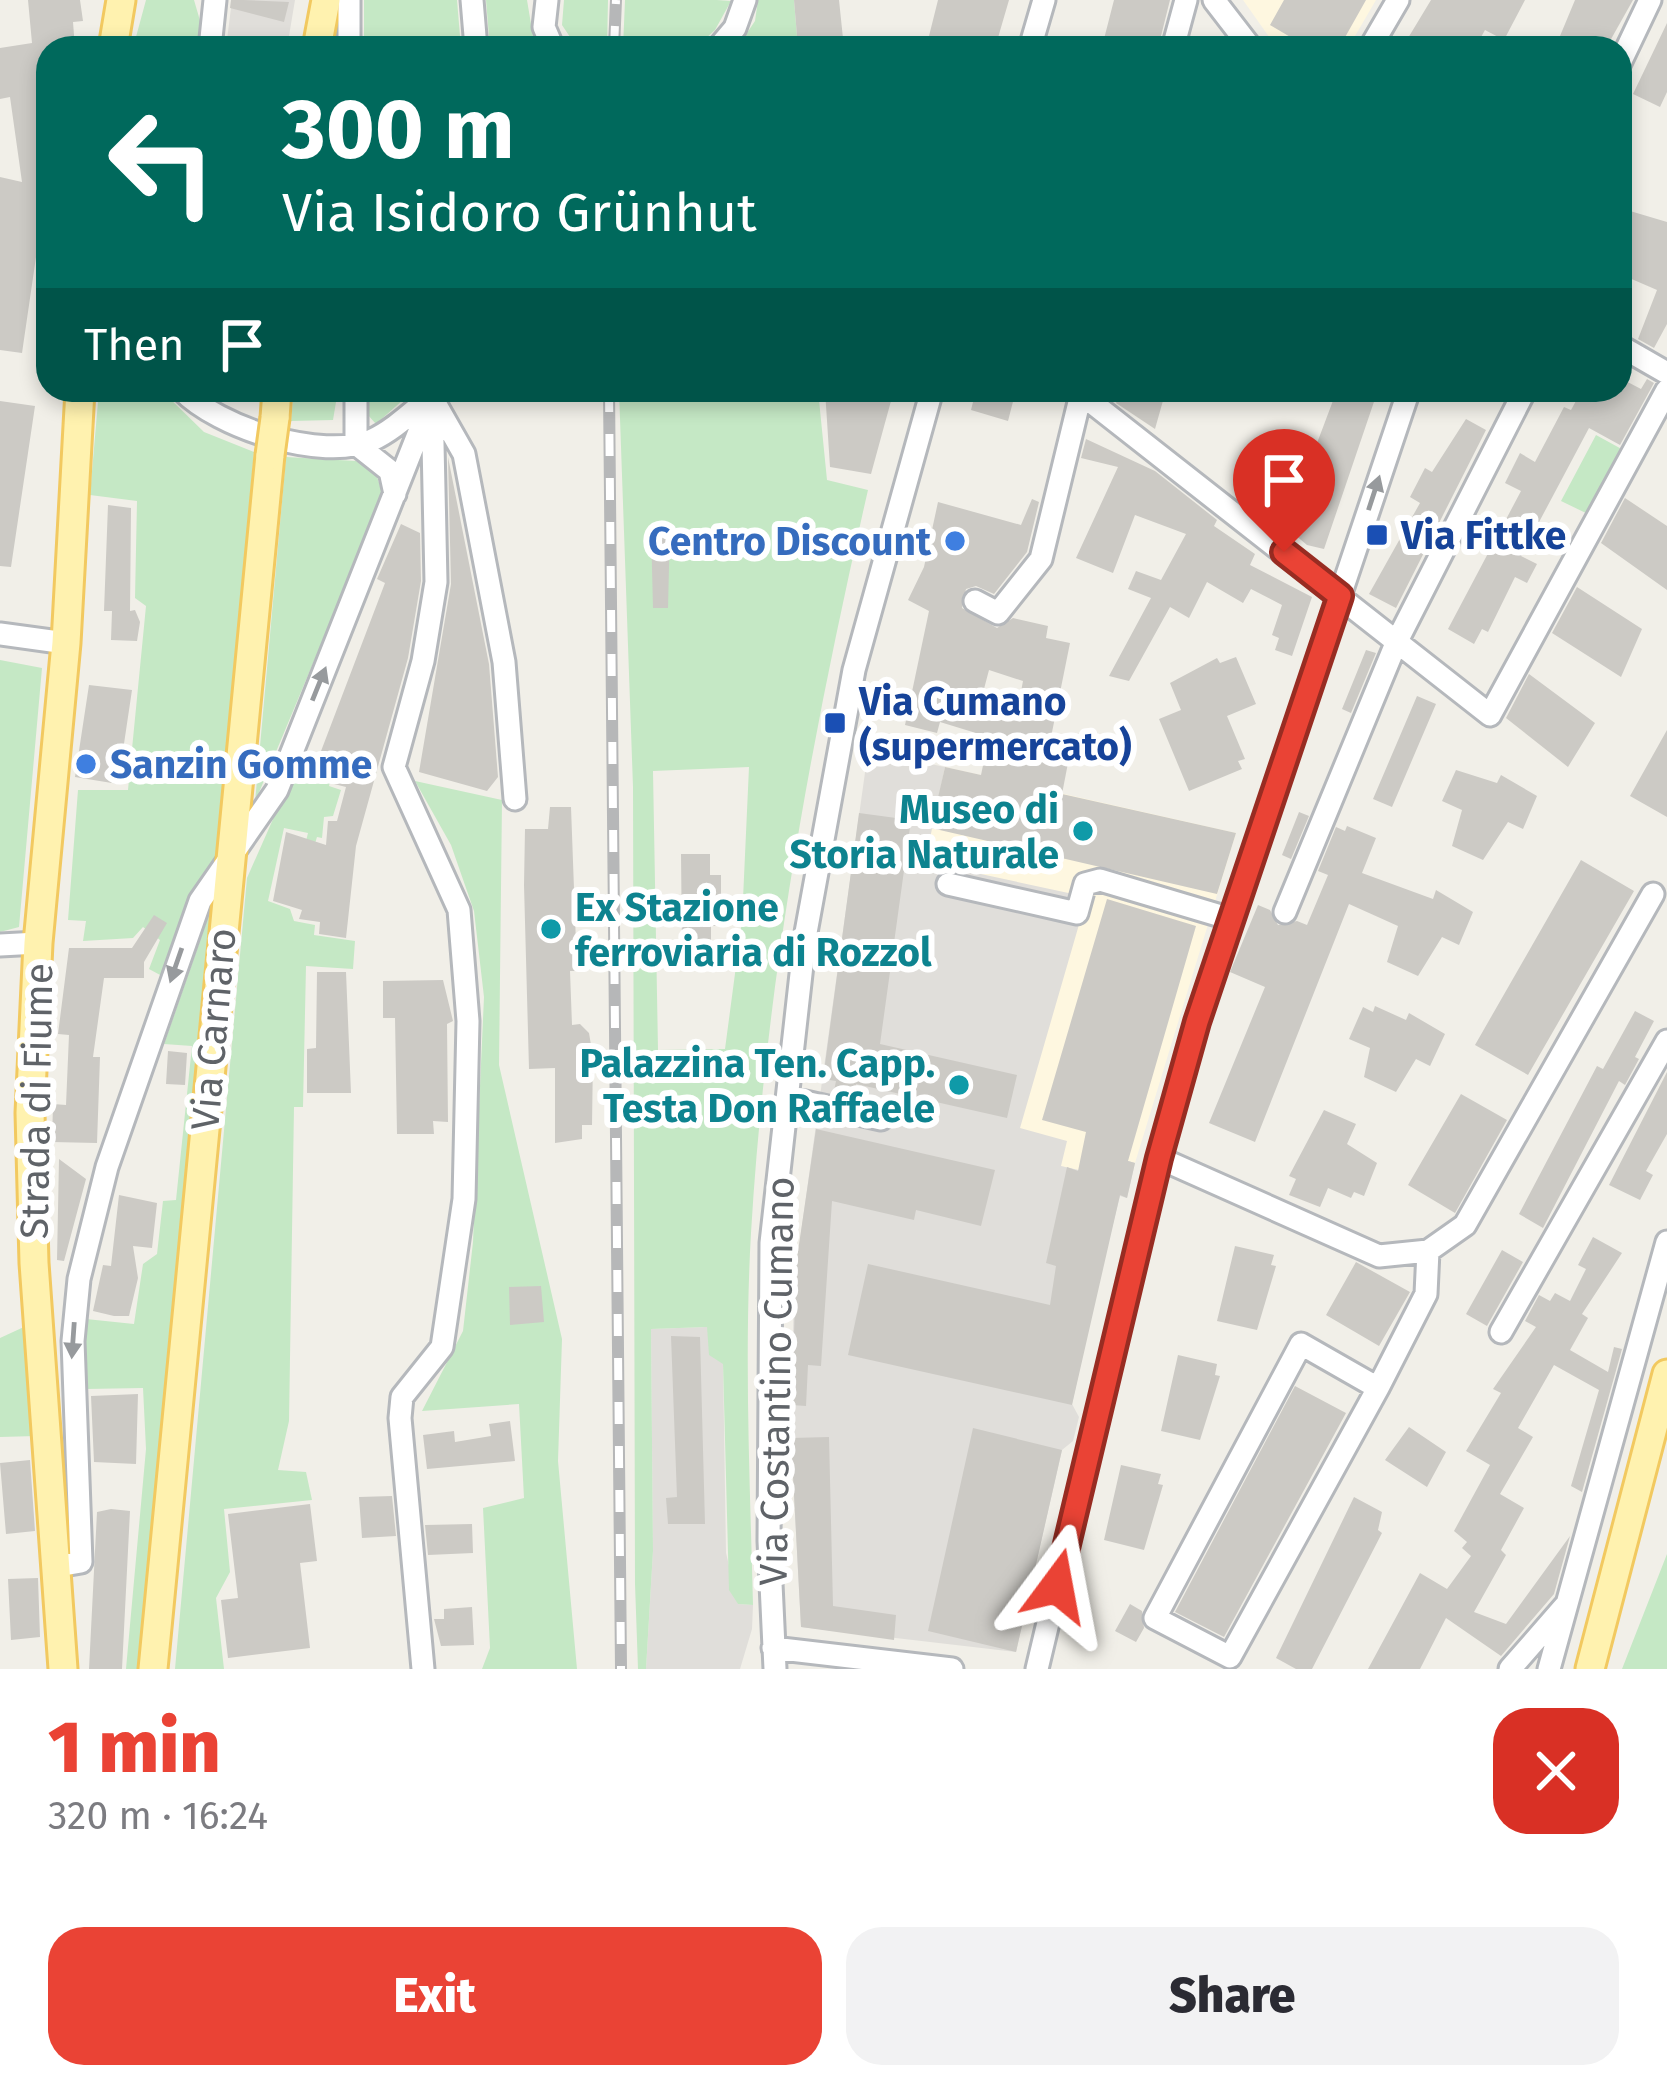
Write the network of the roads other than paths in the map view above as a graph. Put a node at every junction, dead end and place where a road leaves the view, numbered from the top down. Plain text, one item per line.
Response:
1 (121, 0) edge
2 (215, 0) edge
3 (326, 0) edge
4 (349, 0) edge
5 (472, 0) edge
6 (547, 0) edge
7 (745, 0) edge
8 (1044, 0) edge
9 (1186, 0) edge
10 (1214, 0) edge
11 (1398, 0) edge
12 (1650, 0) edge
13 (115, 36) edge
14 (211, 36) edge
15 (319, 36) edge
16 (349, 36) edge
17 (475, 36) edge
18 (548, 36) edge
19 (728, 36) edge
20 (1034, 36) edge
21 (1176, 36) edge
22 (1241, 36) edge
23 (1377, 36) edge
24 (1632, 38) edge
25 (1632, 353) edge
26 (1667, 373) edge
27 (1667, 390) edge
28 (79, 402) edge
29 (197, 402) edge
30 (356, 402) edge
31 (421, 402) edge
32 (430, 402) edge
33 (433, 402) edge
34 (438, 402) edge
35 (929, 402) edge
36 (1079, 402) edge
37 (1094, 402) edge
38 (1405, 402) edge
39 (1519, 402) edge
40 (274, 425) edge
41 (356, 444) junction
42 (395, 494) junction
43 (1340, 596) junction
44 (975, 601) dead end
45 (0, 634) edge
46 (1397, 640) junction
47 (66, 643) junction
48 (514, 799) dead end
49 (228, 862) junction
50 (948, 884) dead end
51 (1653, 894) dead end
52 (1285, 912) dead end
53 (1231, 919) junction
54 (38, 944) junction
55 (0, 945) edge
56 (1667, 1041) edge
57 (787, 1098) junction
58 (881, 1119) dead end
59 (1159, 1158) junction
60 (1667, 1242) edge
61 (1428, 1251) junction
62 (1501, 1332) dead end
63 (1667, 1374) edge
64 (1378, 1388) junction
65 (1657, 1456) edge
66 (58, 1566) junction
67 (1565, 1605) junction
68 (774, 1659) edge
69 (63, 1669) edge
70 (153, 1669) edge
71 (423, 1669) edge
72 (952, 1669) edge
73 (1037, 1669) edge
74 (1510, 1669) edge
75 (1549, 1669) edge
76 (1590, 1669) edge

1 - 13 main road
2 - 14 street
3 - 15 main road
4 - 16 street
5 - 17 street
6 - 18 street
7 - 19 street
8 - 20 street
9 - 21 street
10 - 22 street
11 - 23 street
12 - 24 street
25 - 26 street
27 - 46 street
28 - 47 main road, Strada di Fiume
29 - 40 street
30 - 41 street
31 - 41 street
32 - 42 street
33 - 71 street
34 - 48 street
35 - 57 street, Via Costantino Cumano
36 - 44 street
37 - 43 street
43 -> 38 street
39 - 46 street
40 - 41 street
40 - 49 main road, Via Carnaro
41 - 42 street
49 -> 42 street
43 - 46 street
43 - 53 street
45 - 47 street
46 - 52 street
47 - 54 main road, Strada di Fiume
49 -> 66 street
49 - 70 main road, Via Carnaro
50 - 53 street
51 - 61 street
53 - 59 street
54 - 55 street
54 - 66 main road, Strada di Fiume
56 - 62 street
57 - 58 street
57 - 68 street, Via Costantino Cumano
59 - 61 street
59 - 73 street
60 - 67 street
61 - 64 street
63 - 65 main road
64 - 64 street
65 - 76 main road
66 - 69 main road, Strada di Fiume
67 - 74 street
67 - 75 street
68 - 72 street

